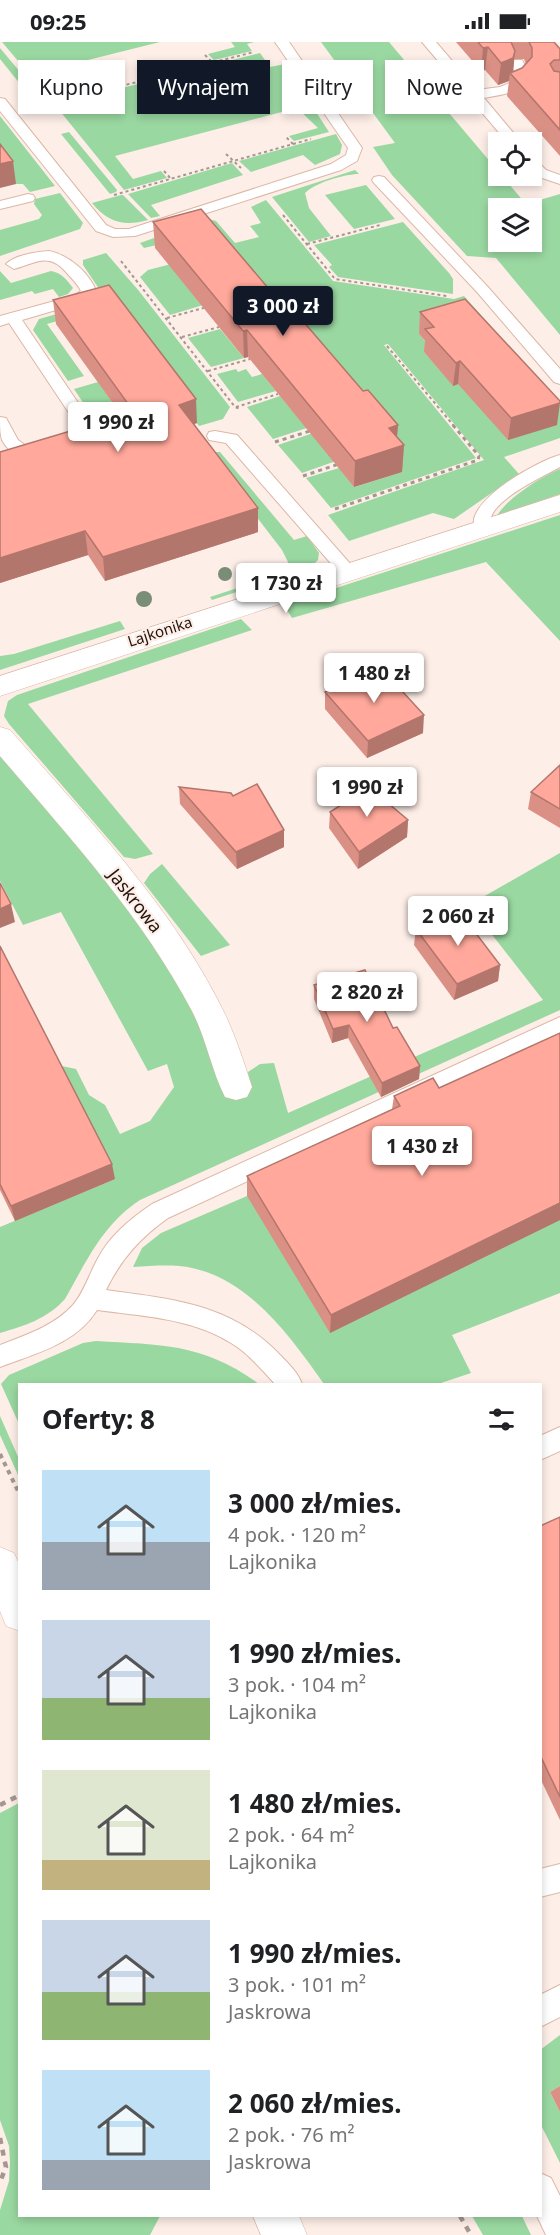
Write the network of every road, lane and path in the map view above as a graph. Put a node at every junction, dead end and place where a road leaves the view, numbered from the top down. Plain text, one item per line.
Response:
1 (429, 42) edge
2 (283, 43) edge
3 (205, 55) dead end
4 (210, 60) edge
5 (224, 60) edge
6 (444, 60) edge
7 (517, 63) edge
8 (484, 93) edge
9 (0, 102) edge
10 (484, 107) edge
11 (505, 132) edge
12 (286, 137) dead end
13 (164, 171) dead end
14 (542, 173) edge
15 (171, 179) junction
16 (379, 180) dead end
17 (560, 180) edge
18 (262, 192) junction
19 (27, 198) dead end
20 (82, 204) junction
21 (0, 205) edge
22 (412, 217) junction
23 (113, 233) junction
24 (307, 244) junction
25 (14, 264) dead end
26 (482, 289) junction
27 (211, 306) edge
28 (167, 318) junction
29 (7, 319) edge
30 (219, 327) edge
31 (182, 337) junction
32 (387, 346) dead end
33 (250, 359) edge
34 (208, 371) junction
35 (560, 379) edge
36 (278, 394) edge
37 (235, 407) junction
38 (245, 412) dead end
39 (1, 425) edge
40 (314, 430) edge
41 (215, 436) dead end
42 (271, 443) dead end
43 (560, 460) edge
44 (342, 464) edge
45 (560, 503) edge
46 (328, 511) junction
47 (302, 521) junction
48 (482, 526) junction
49 (346, 571) junction
50 (0, 686) edge
51 (0, 737) edge
52 (560, 1026) edge
53 (236, 1086) dead end
54 (92, 1299) junction
55 (0, 1356) edge
56 (290, 1383) edge
57 (560, 1439) edge
58 (542, 1447) edge
59 (0, 1454) edge
60 (18, 1490) edge
61 (0, 1566) edge
62 (18, 1607) edge
63 (18, 1796) edge
64 (0, 1805) edge
65 (560, 1878) edge
66 (542, 1882) edge
67 (560, 2000) edge
68 (542, 2011) edge
69 (0, 2138) edge
70 (0, 2182) edge
71 (542, 2192) edge
72 (276, 2217) edge
73 (461, 2217) edge
74 (560, 2229) edge
75 (284, 2235) edge
76 (471, 2235) edge

1 - 6 lane
2 - 5 path
2 - 18 lane
3 - 4 path
7 - 8 lane
9 - 20 lane
10 - 11 lane
12 - 15 path
13 - 15 path
14 - 17 lane
15 - 20 path
16 - 22 lane
18 - 23 lane
18 - 24 path
19 - 21 lane
20 - 23 lane
22 - 24 path
22 - 26 lane
23 - 28 path
24 - 26 path
25 - 29 lane
26 - 35 lane
27 - 28 path
28 - 31 path
29 - 39 lane
30 - 31 path
31 - 34 path
32 - 46 path
33 - 34 path
34 - 37 path
36 - 37 path
37 - 38 path
40 - 42 path
41 - 47 lane
43 - 48 lane
44 - 46 path
45 - 48 street, Lajkonika
46 - 47 path
47 - 49 lane
48 - 49 street, Lajkonika
49 - 50 street, Lajkonika
51 - 53 street, Jaskrowa
52 - 54 lane
54 - 55 lane
54 - 56 lane
57 - 58 lane
59 - 60 path
61 - 62 street
63 - 64 path
65 - 66 lane
67 - 68 lane
69 - 70 path
71 - 74 lane
72 - 75 street
73 - 76 path

